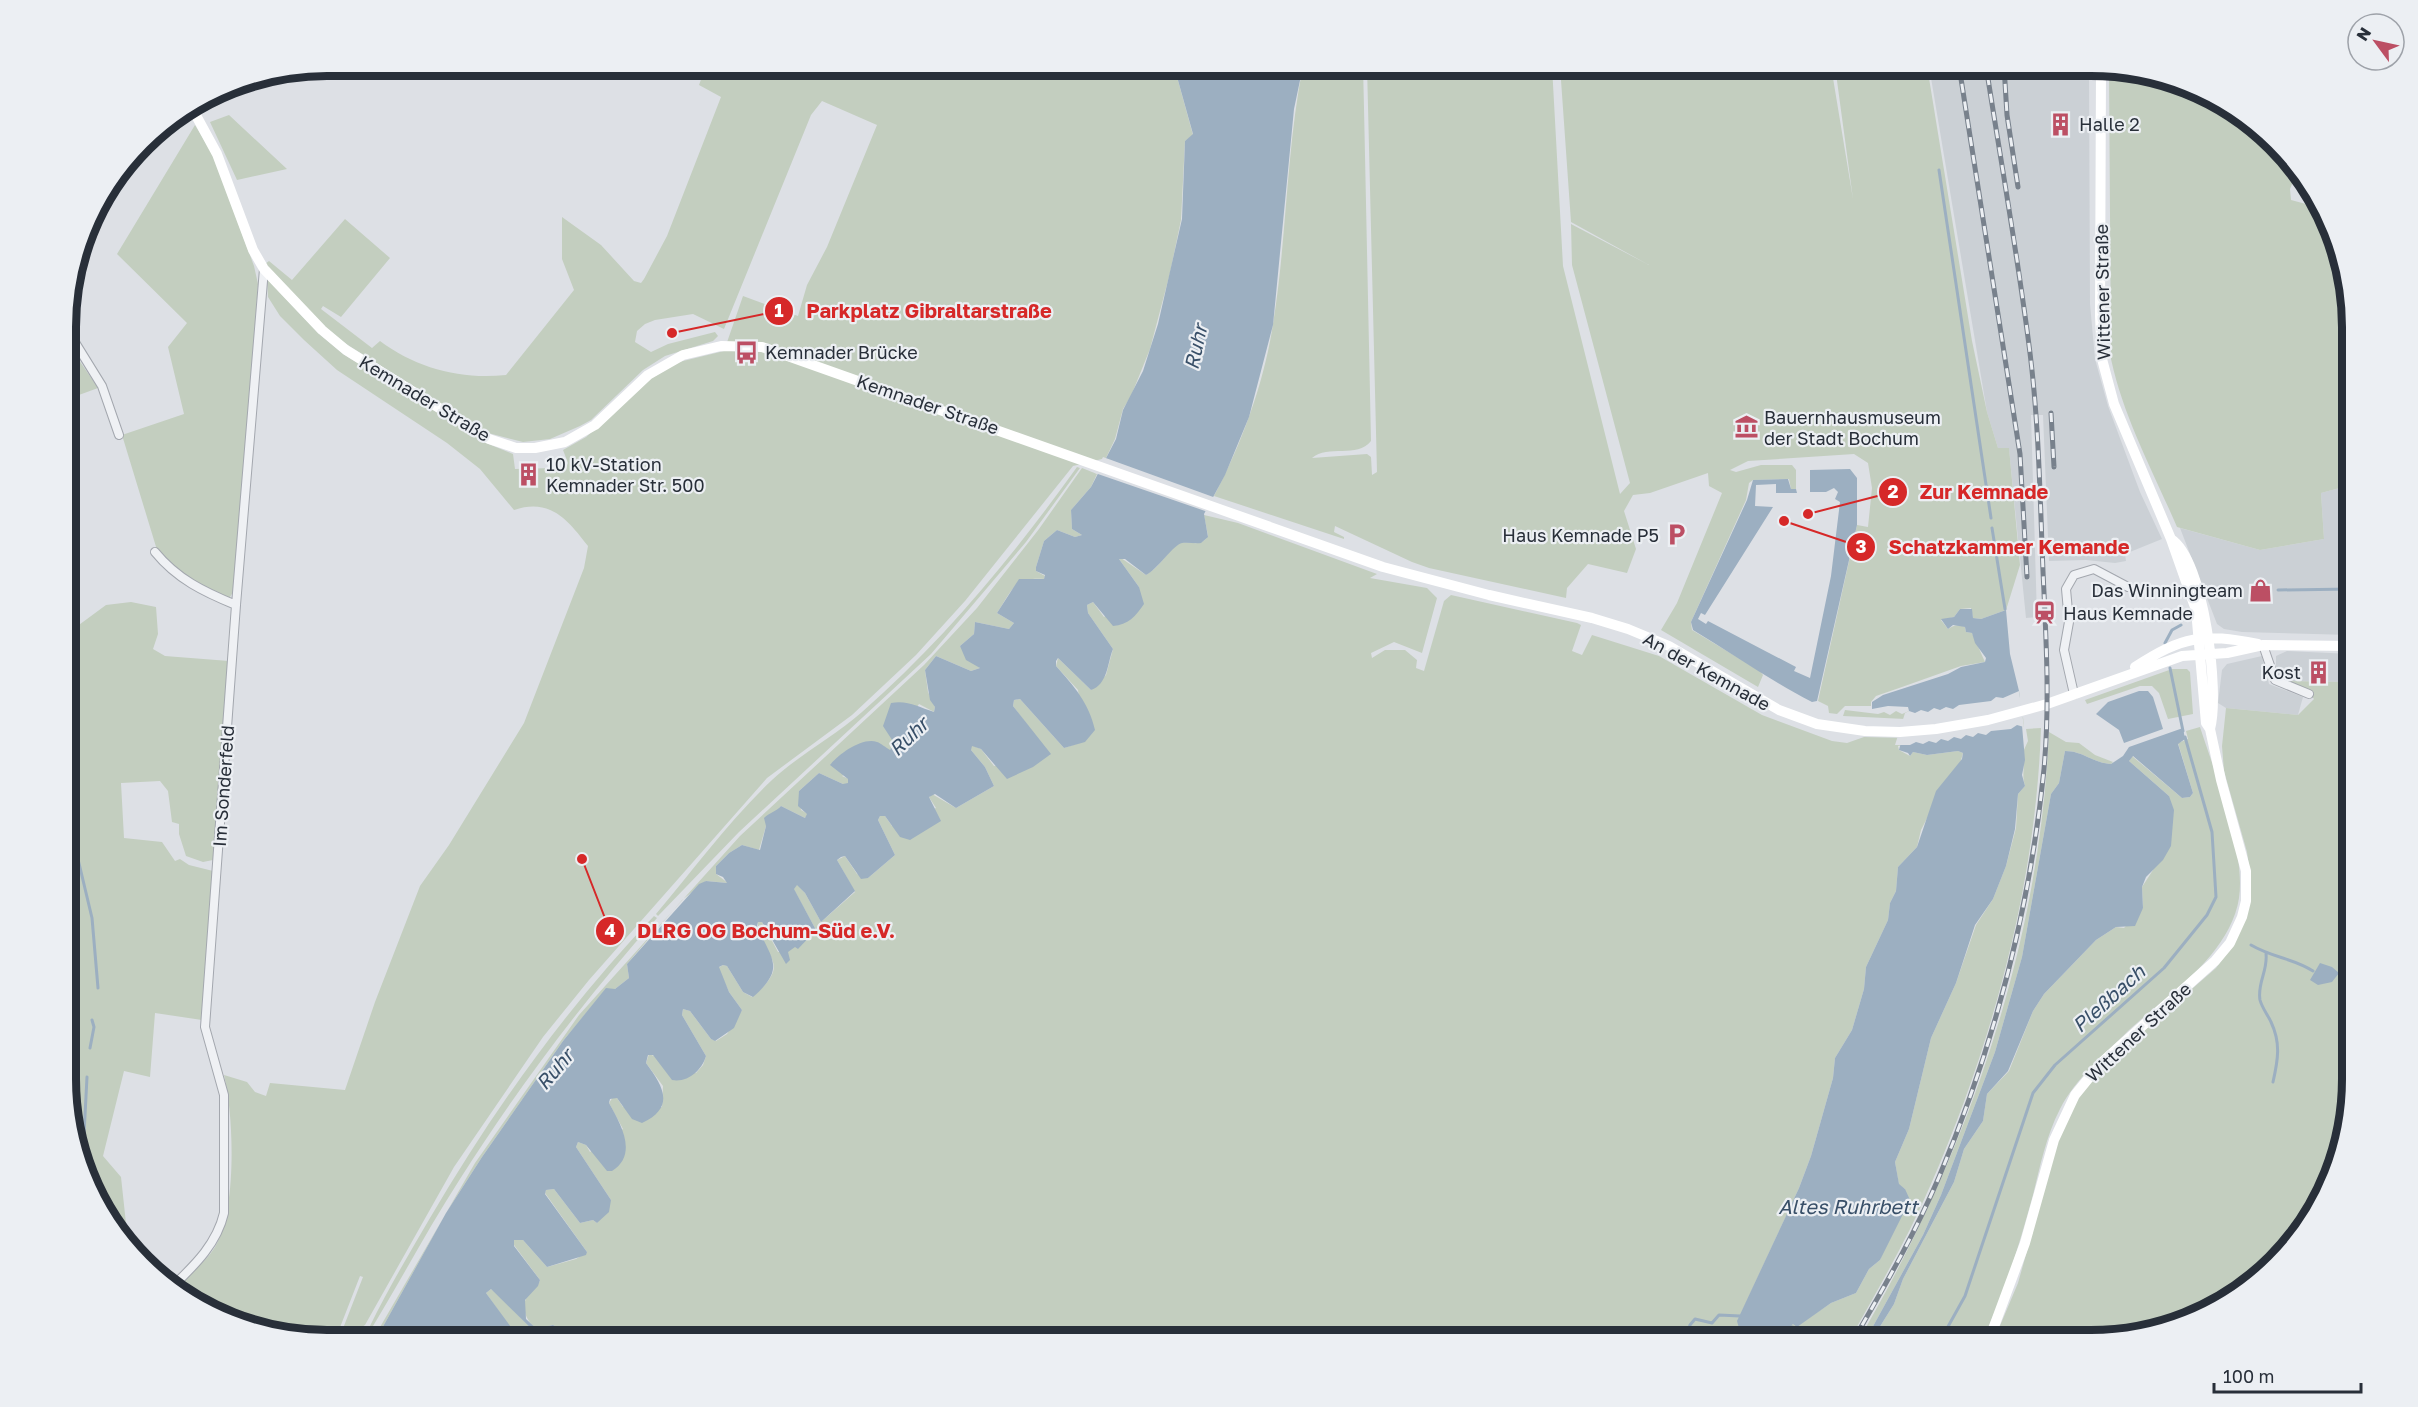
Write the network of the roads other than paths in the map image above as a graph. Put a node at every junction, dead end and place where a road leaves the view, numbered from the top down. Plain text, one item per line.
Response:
1 (2101, 77) edge
2 (195, 114) edge
3 (264, 269) junction
4 (76, 344) edge
5 (119, 435) dead end
6 (1240, 516) joint
7 (155, 552) dead end
8 (2128, 586) dead end
9 (236, 605) junction
10 (2203, 637) junction
11 (2263, 645) junction
12 (2342, 646) edge
13 (2206, 655) junction
14 (2122, 676) junction
15 (2074, 694) junction
16 (2309, 694) dead end
17 (178, 1281) edge
18 (1993, 1330) edge

1 - 10 main road, Wittener Straße
2 - 3 main road, Kemnader Straße
3 - 6 main road, Kemnader Straße
3 - 9 street, Im Sonderfeld
4 - 5 street
6 - 15 main road, An der Kemnade
7 - 9 street
8 - 15 street
9 - 17 street, Im Sonderfeld
10 - 11 main road
10 - 13 main road, Wittener Straße
10 - 14 main road, An der Kemnade
11 - 12 main road
11 - 13 main road, An der Kemnade
11 - 16 street
13 - 14 main road, An der Kemnade
13 - 18 main road, Wittener Straße
14 - 15 main road, An der Kemnade

